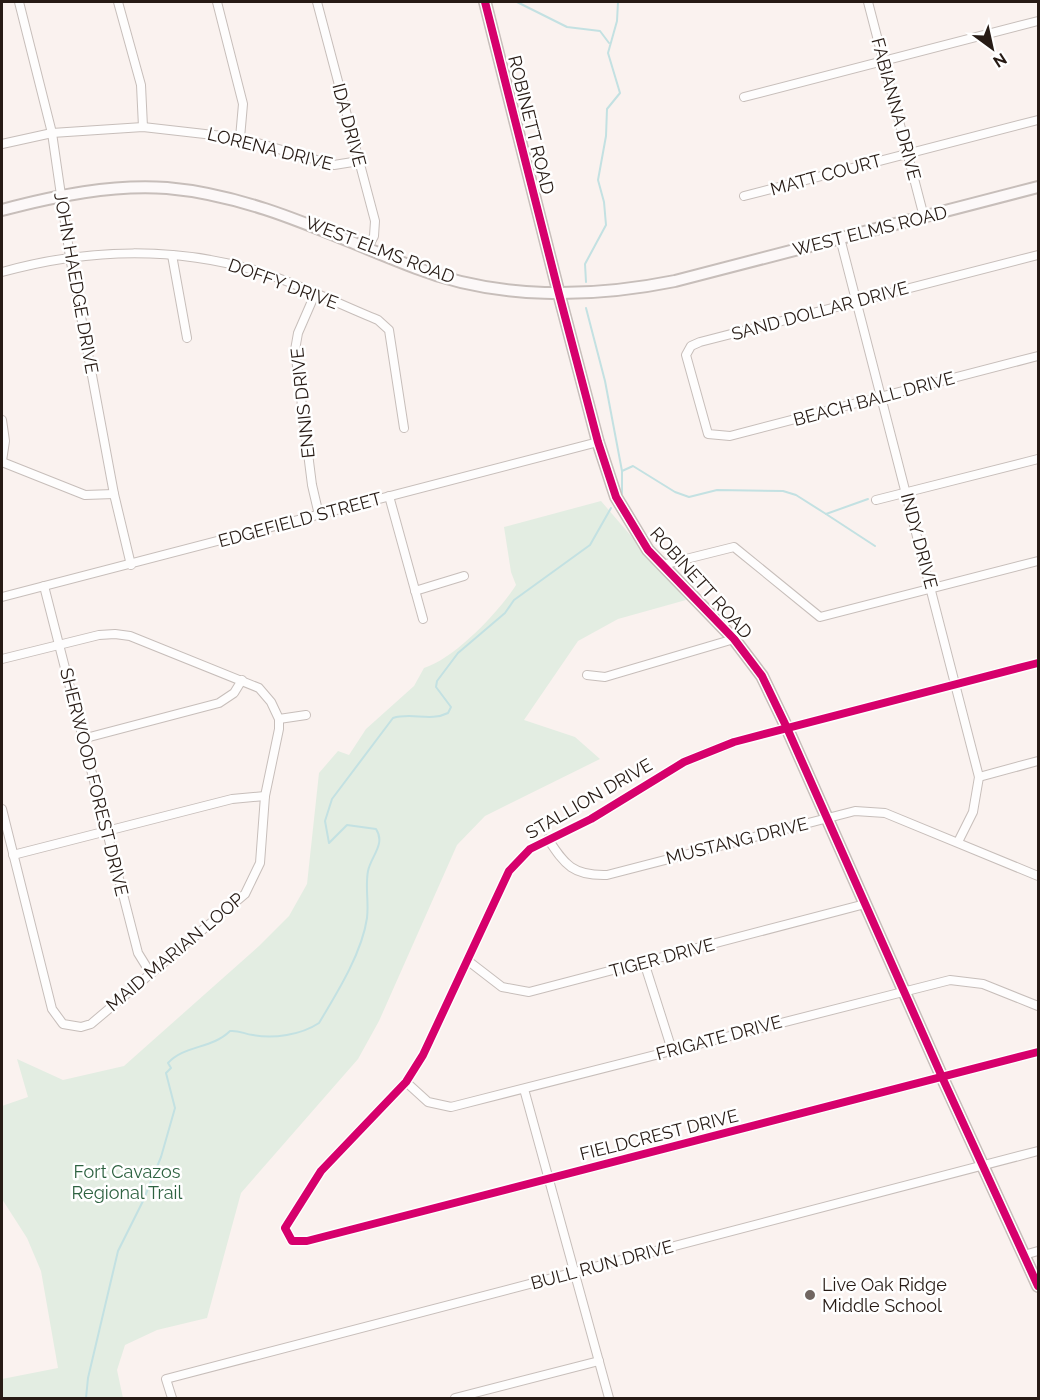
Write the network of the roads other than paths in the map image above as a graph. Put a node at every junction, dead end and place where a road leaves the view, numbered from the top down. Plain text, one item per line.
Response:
1 (19, 2) edge
2 (118, 2) edge
3 (217, 2) edge
4 (317, 2) edge
5 (485, 2) edge
6 (868, 2) edge
7 (1038, 21) edge
8 (884, 61) junction
9 (744, 97) dead end
10 (1038, 120) edge
11 (143, 127) junction
12 (52, 133) junction
13 (240, 138) junction
14 (2, 144) edge
15 (908, 154) junction
16 (359, 161) junction
17 (1038, 187) edge
18 (60, 195) junction
19 (744, 196) dead end
20 (2, 210) edge
21 (924, 217) junction
22 (840, 238) junction
23 (368, 247) junction
24 (172, 255) junction
25 (1038, 255) edge
26 (70, 257) junction
27 (2, 272) edge
28 (315, 294) junction
29 (559, 294) junction
30 (856, 302) junction
31 (187, 338) dead end
32 (1038, 356) edge
33 (880, 397) junction
34 (2, 420) edge
35 (404, 428) dead end
36 (708, 434) joint
37 (598, 442) junction
38 (1038, 459) edge
39 (2, 462) edge
40 (906, 493) junction
41 (114, 494) junction
42 (389, 496) junction
43 (876, 500) dead end
44 (319, 515) junction
45 (1038, 561) edge
46 (131, 565) junction
47 (662, 565) junction
48 (464, 576) dead end
49 (44, 586) junction
50 (932, 589) junction
51 (415, 591) junction
52 (2, 597) edge
53 (423, 619) dead end
54 (734, 639) junction
55 (59, 645) junction
56 (2, 659) edge
57 (1038, 663) edge
58 (587, 675) dead end
59 (242, 680) junction
60 (955, 685) junction
61 (306, 715) dead end
62 (279, 718) junction
63 (788, 728) junction
64 (82, 739) junction
65 (1038, 761) edge
66 (979, 777) junction
67 (265, 796) junction
68 (2, 809) edge
69 (826, 818) junction
70 (107, 831) junction
71 (548, 839) junction
72 (958, 842) junction
73 (13, 855) junction
74 (1038, 876) edge
75 (865, 904) junction
76 (467, 960) junction
77 (644, 962) junction
78 (151, 974) junction
79 (904, 990) junction
80 (1038, 1006) edge
81 (672, 1050) junction
82 (1038, 1052) edge
83 (942, 1077) junction
84 (406, 1082) junction
85 (524, 1089) junction
86 (1038, 1151) edge
87 (982, 1166) junction
88 (549, 1178) junction
89 (288, 1236) joint
90 (1038, 1251) edge
91 (1024, 1255) junction
92 (575, 1272) junction
93 (1038, 1286) edge
94 (599, 1361) junction
95 (172, 1398) edge
96 (455, 1398) edge
97 (609, 1398) edge

1 - 12 street, JOHN HAEDGE DRIVE
2 - 11 street
3 - 13 street
4 - 16 street, IDA DRIVE
5 - 29 street, ROBINETT ROAD
6 - 8 street, FABIANNA DRIVE
7 - 8 street
8 - 9 street
8 - 15 street, FABIANNA DRIVE
10 - 15 street, MATT COURT
11 - 12 street, LORENA DRIVE
11 - 13 street, LORENA DRIVE
12 - 14 street, LORENA DRIVE
12 - 18 street, JOHN HAEDGE DRIVE
13 - 16 street, LORENA DRIVE
15 - 19 street, MATT COURT
15 - 21 street, FABIANNA DRIVE
16 - 23 street, IDA DRIVE
17 - 21 street, WEST ELMS ROAD
18 - 20 street, WEST ELMS ROAD
18 - 23 street, WEST ELMS ROAD
18 - 26 street, JOHN HAEDGE DRIVE
21 - 22 street, WEST ELMS ROAD
22 - 29 street, WEST ELMS ROAD
22 - 30 street, INDY DRIVE
23 - 29 street, WEST ELMS ROAD
24 - 26 street, DOFFY DRIVE
24 - 28 street, DOFFY DRIVE
24 - 31 street
25 - 30 street, SAND DOLLAR DRIVE
26 - 27 street, DOFFY DRIVE
26 - 41 street, JOHN HAEDGE DRIVE
28 - 35 street, DOFFY DRIVE
28 - 44 street, ENNIS DRIVE
29 - 37 street, ROBINETT ROAD
30 - 33 street, INDY DRIVE
30 - 36 street, SAND DOLLAR DRIVE
32 - 33 street, BEACH BALL DRIVE
33 - 36 street, BEACH BALL DRIVE
33 - 40 street, INDY DRIVE
34 - 39 street
37 - 42 street, EDGEFIELD STREET
37 - 47 street, ROBINETT ROAD
38 - 40 street
39 - 41 street
40 - 43 street
40 - 50 street, INDY DRIVE
41 - 46 street, JOHN HAEDGE DRIVE
42 - 44 street, EDGEFIELD STREET
42 - 51 street
44 - 46 street, EDGEFIELD STREET
45 - 50 street
46 - 49 street, EDGEFIELD STREET
47 - 50 street
47 - 54 street, ROBINETT ROAD
48 - 51 street
49 - 52 street, EDGEFIELD STREET
49 - 55 street, SHERWOOD FOREST DRIVE
50 - 60 street, INDY DRIVE
51 - 53 street
54 - 58 street
54 - 63 street, ROBINETT ROAD
55 - 56 street
55 - 59 street
55 - 64 street, SHERWOOD FOREST DRIVE
57 - 60 street, STALLION DRIVE
59 - 62 street
59 - 64 street
60 - 63 street, STALLION DRIVE
60 - 66 street, INDY DRIVE
61 - 62 street
62 - 67 street, MAID MARIAN LOOP
63 - 69 street, ROBINETT ROAD
63 - 71 street, STALLION DRIVE
64 - 70 street, SHERWOOD FOREST DRIVE
65 - 66 street
66 - 72 street, INDY DRIVE
67 - 70 street
67 - 78 street, MAID MARIAN LOOP
68 - 73 street, MAID MARIAN LOOP
69 - 71 street, MUSTANG DRIVE
69 - 72 street, MUSTANG DRIVE
69 - 75 street, ROBINETT ROAD
70 - 73 street
70 - 78 street, SHERWOOD FOREST DRIVE
71 - 76 street, STALLION DRIVE
72 - 74 street, MUSTANG DRIVE
73 - 78 street, MAID MARIAN LOOP
75 - 77 street, TIGER DRIVE
75 - 79 street, ROBINETT ROAD
76 - 77 street, TIGER DRIVE
76 - 84 street, STALLION DRIVE
77 - 81 street
79 - 80 street, FRIGATE DRIVE
79 - 81 street, FRIGATE DRIVE
79 - 83 street, ROBINETT ROAD
81 - 85 street, FRIGATE DRIVE
82 - 83 street, FIELDCREST DRIVE
83 - 87 street, ROBINETT ROAD
83 - 88 street, FIELDCREST DRIVE
84 - 85 street, FRIGATE DRIVE
84 - 89 street, STALLION DRIVE
85 - 88 street
86 - 87 street, BULL RUN DRIVE
87 - 91 street, ROBINETT ROAD
87 - 92 street, BULL RUN DRIVE
88 - 89 street, FIELDCREST DRIVE
88 - 92 street
90 - 91 street
91 - 93 street, ROBINETT ROAD
92 - 94 street
92 - 95 street, BULL RUN DRIVE
94 - 96 street
94 - 97 street

